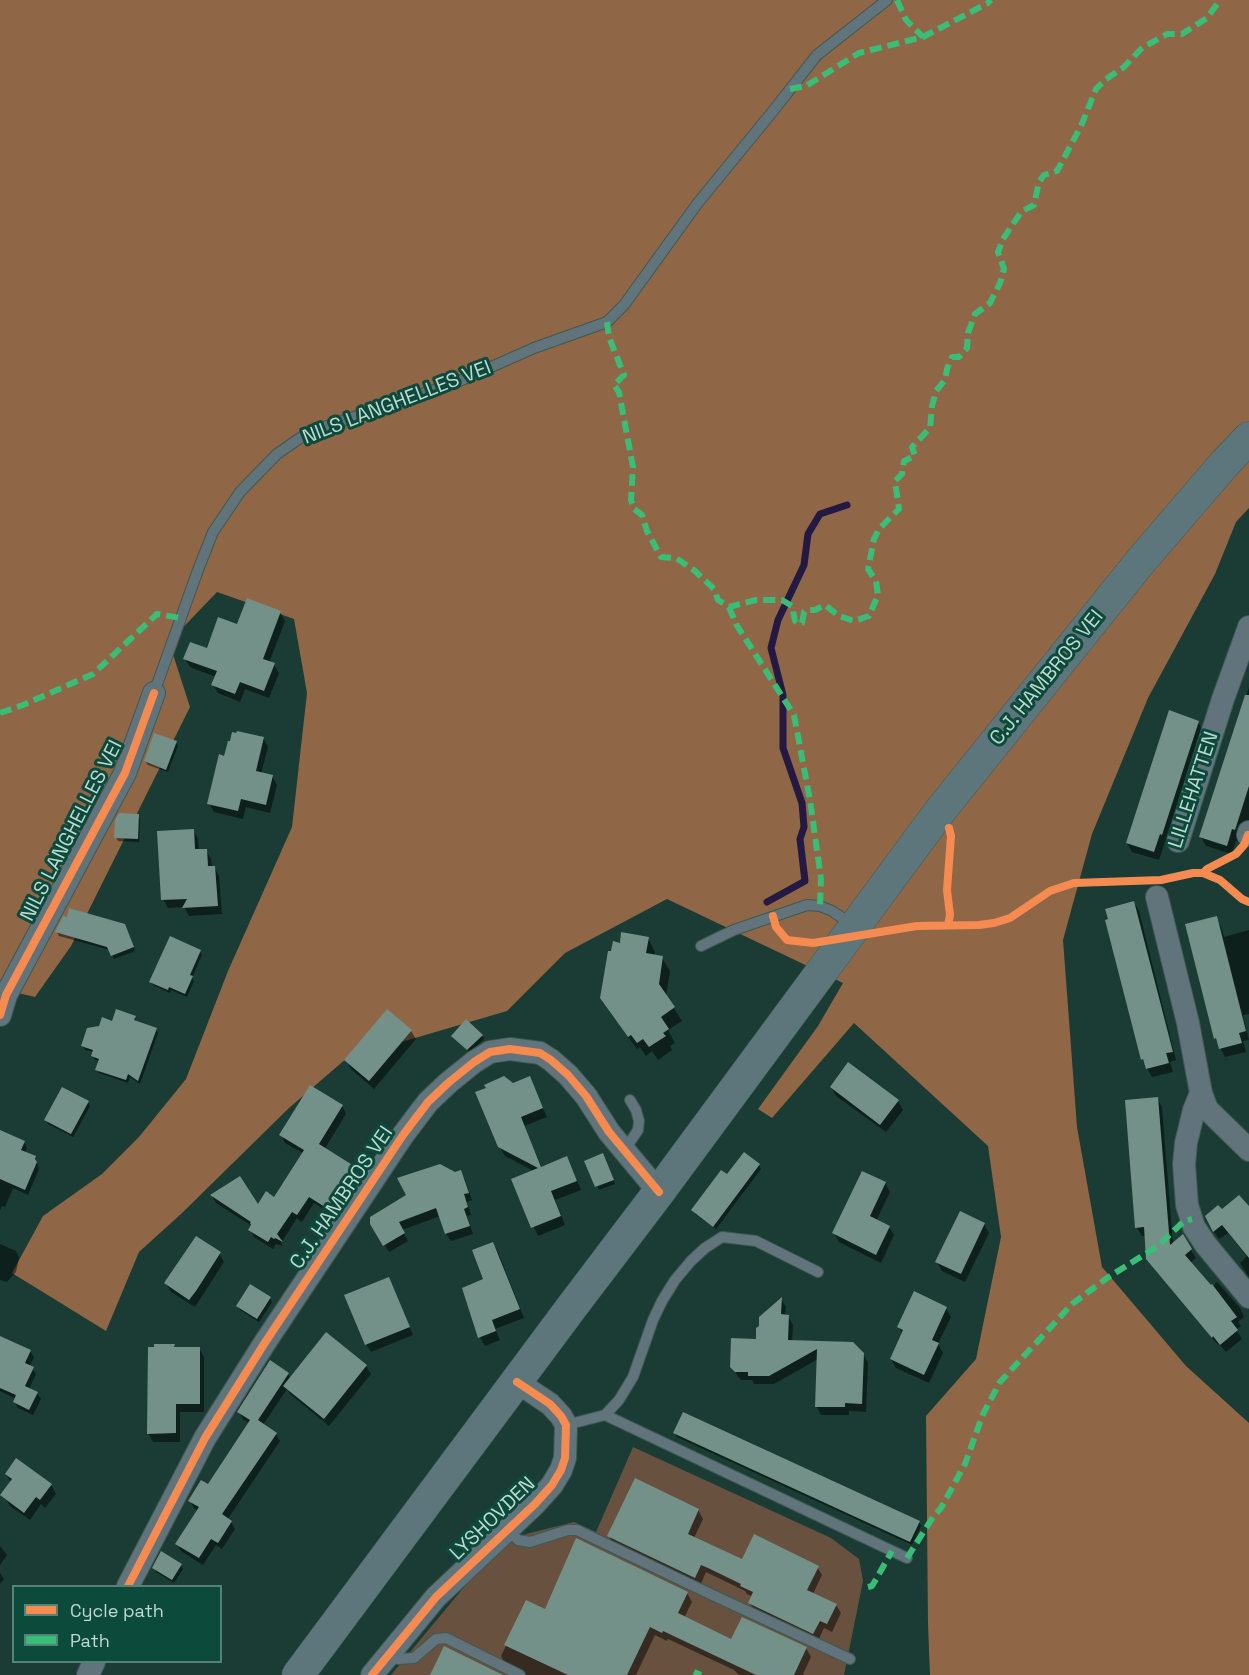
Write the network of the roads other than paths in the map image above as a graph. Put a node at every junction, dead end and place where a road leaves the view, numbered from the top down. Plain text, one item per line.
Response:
1 (887, 0) edge
2 (1249, 438) edge
3 (1249, 627) edge
4 (153, 693) joint
5 (1178, 841) dead end
6 (1156, 897) dead end
7 (855, 926) junction
8 (701, 946) dead end
9 (0, 1015) edge
10 (1201, 1093) junction
11 (630, 1100) dead end
12 (1249, 1150) edge
13 (624, 1151) junction
14 (659, 1192) junction
15 (818, 1272) dead end
16 (1249, 1297) edge
17 (517, 1382) junction
18 (605, 1415) junction
19 (566, 1425) junction
20 (508, 1528) junction
21 (907, 1558) dead end
22 (129, 1585) edge
23 (386, 1656) junction
24 (850, 1659) dead end
25 (298, 1675) edge
26 (372, 1675) edge
27 (520, 1675) edge

1 - 4 lane, NILS LANGHELLES VEI
2 - 7 main road, C.J. HAMBROS VEI
3 - 5 street, LILLEHATTEN
4 - 9 street, NILS LANGHELLES VEI
6 - 10 street
7 - 8 lane
7 - 14 main road, C.J. HAMBROS VEI
10 - 12 street
10 - 16 street
11 - 13 lane
13 - 14 street, C.J. HAMBROS VEI
13 - 22 street, C.J. HAMBROS VEI
14 - 17 main road, C.J. HAMBROS VEI
15 - 18 lane
17 - 19 street
17 - 25 main road, C.J. HAMBROS VEI
18 - 19 lane
18 - 21 lane
19 - 20 street, LYSHOVDEN
20 - 23 street, LYSHOVDEN
20 - 24 lane, LYSHOVDEN
23 - 26 street, LYSHOVDEN
23 - 27 lane

